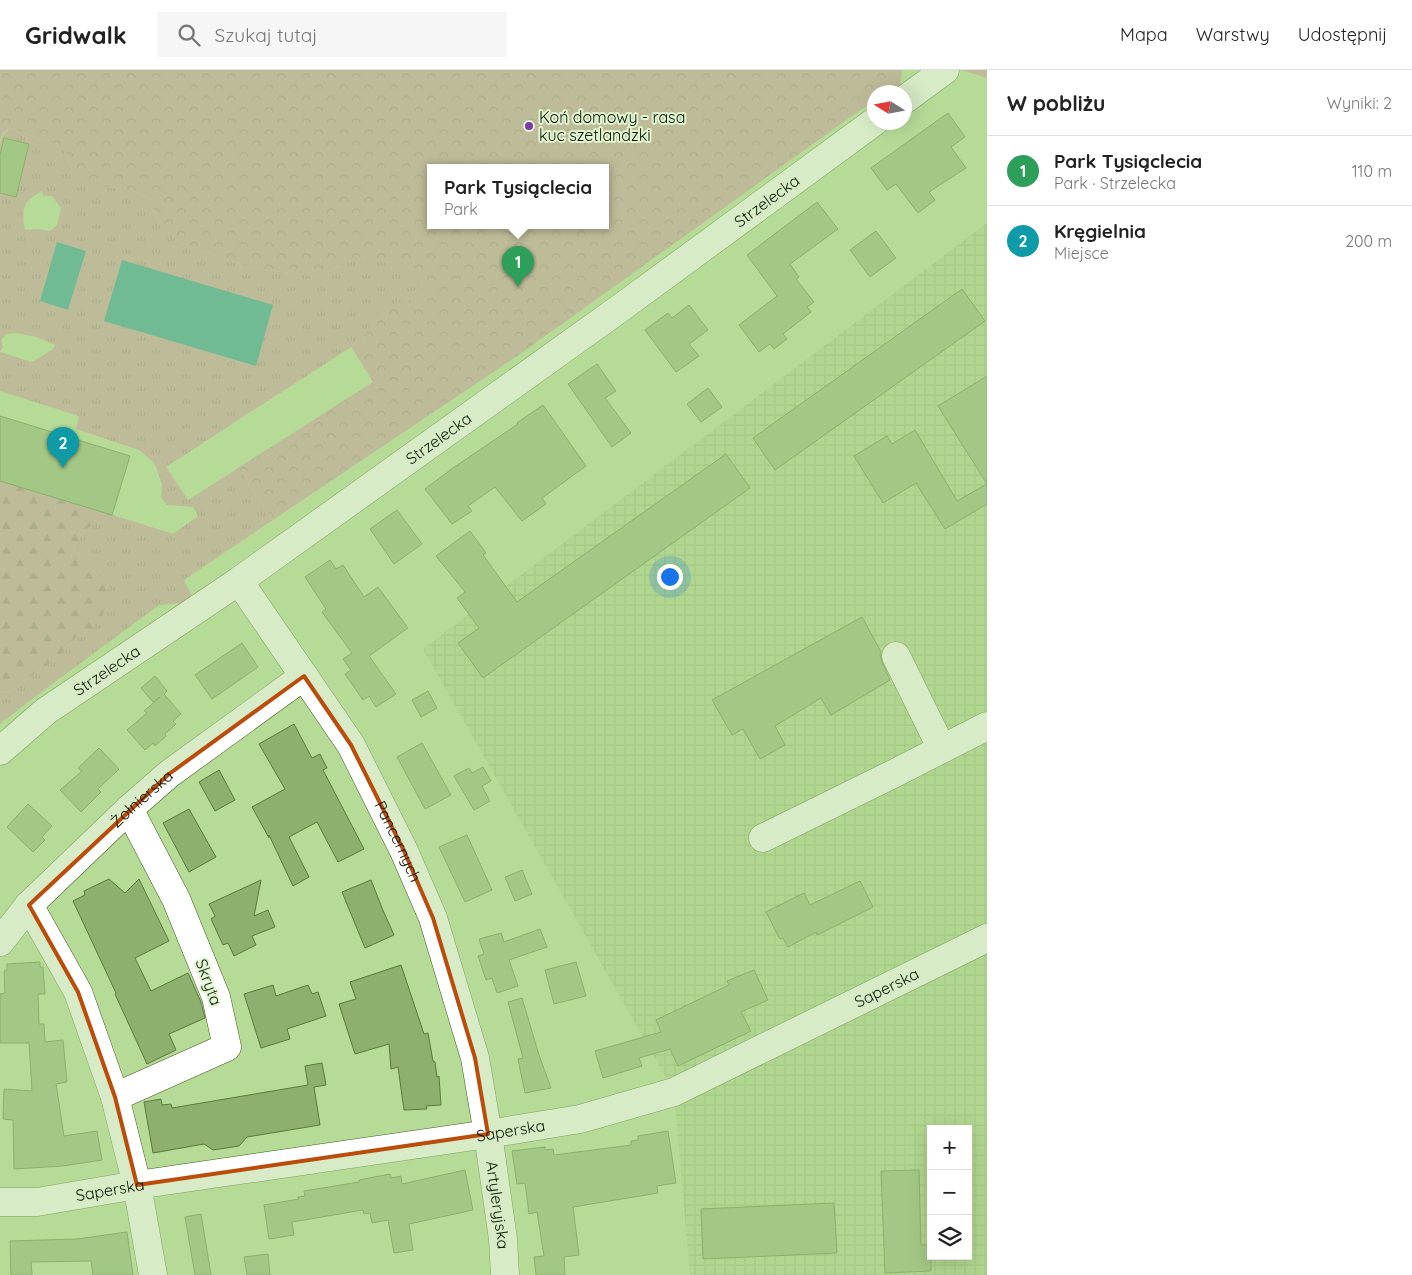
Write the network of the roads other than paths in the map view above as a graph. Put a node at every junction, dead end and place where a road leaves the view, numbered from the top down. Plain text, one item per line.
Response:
1 (945, 70) edge
2 (912, 94) edge
3 (867, 127) edge
4 (239, 581) junction
5 (896, 656) dead end
6 (304, 676) junction
7 (987, 726) edge
8 (942, 749) junction
9 (0, 751) edge
10 (129, 809) junction
11 (763, 838) dead end
12 (29, 906) junction
13 (987, 938) edge
14 (0, 942) edge
15 (115, 1098) junction
16 (488, 1134) junction
17 (137, 1185) junction
18 (0, 1202) edge
19 (153, 1275) edge
20 (505, 1275) edge

1 - 2 street
3 - 4 street, Strzelecka
4 - 6 street, Pancernych
4 - 9 street, Strzelecka
5 - 8 street
6 - 10 street, Żołnierska
6 - 16 street, Pancernych
7 - 8 street
8 - 11 street
10 - 12 street, Żołnierska
10 - 15 street, Skryta
12 - 14 street, Żołnierska
12 - 15 street
13 - 16 street, Saperska
15 - 17 street
16 - 17 street, Saperska
16 - 20 street, Artyleryjska
17 - 18 street, Saperska
17 - 19 street

